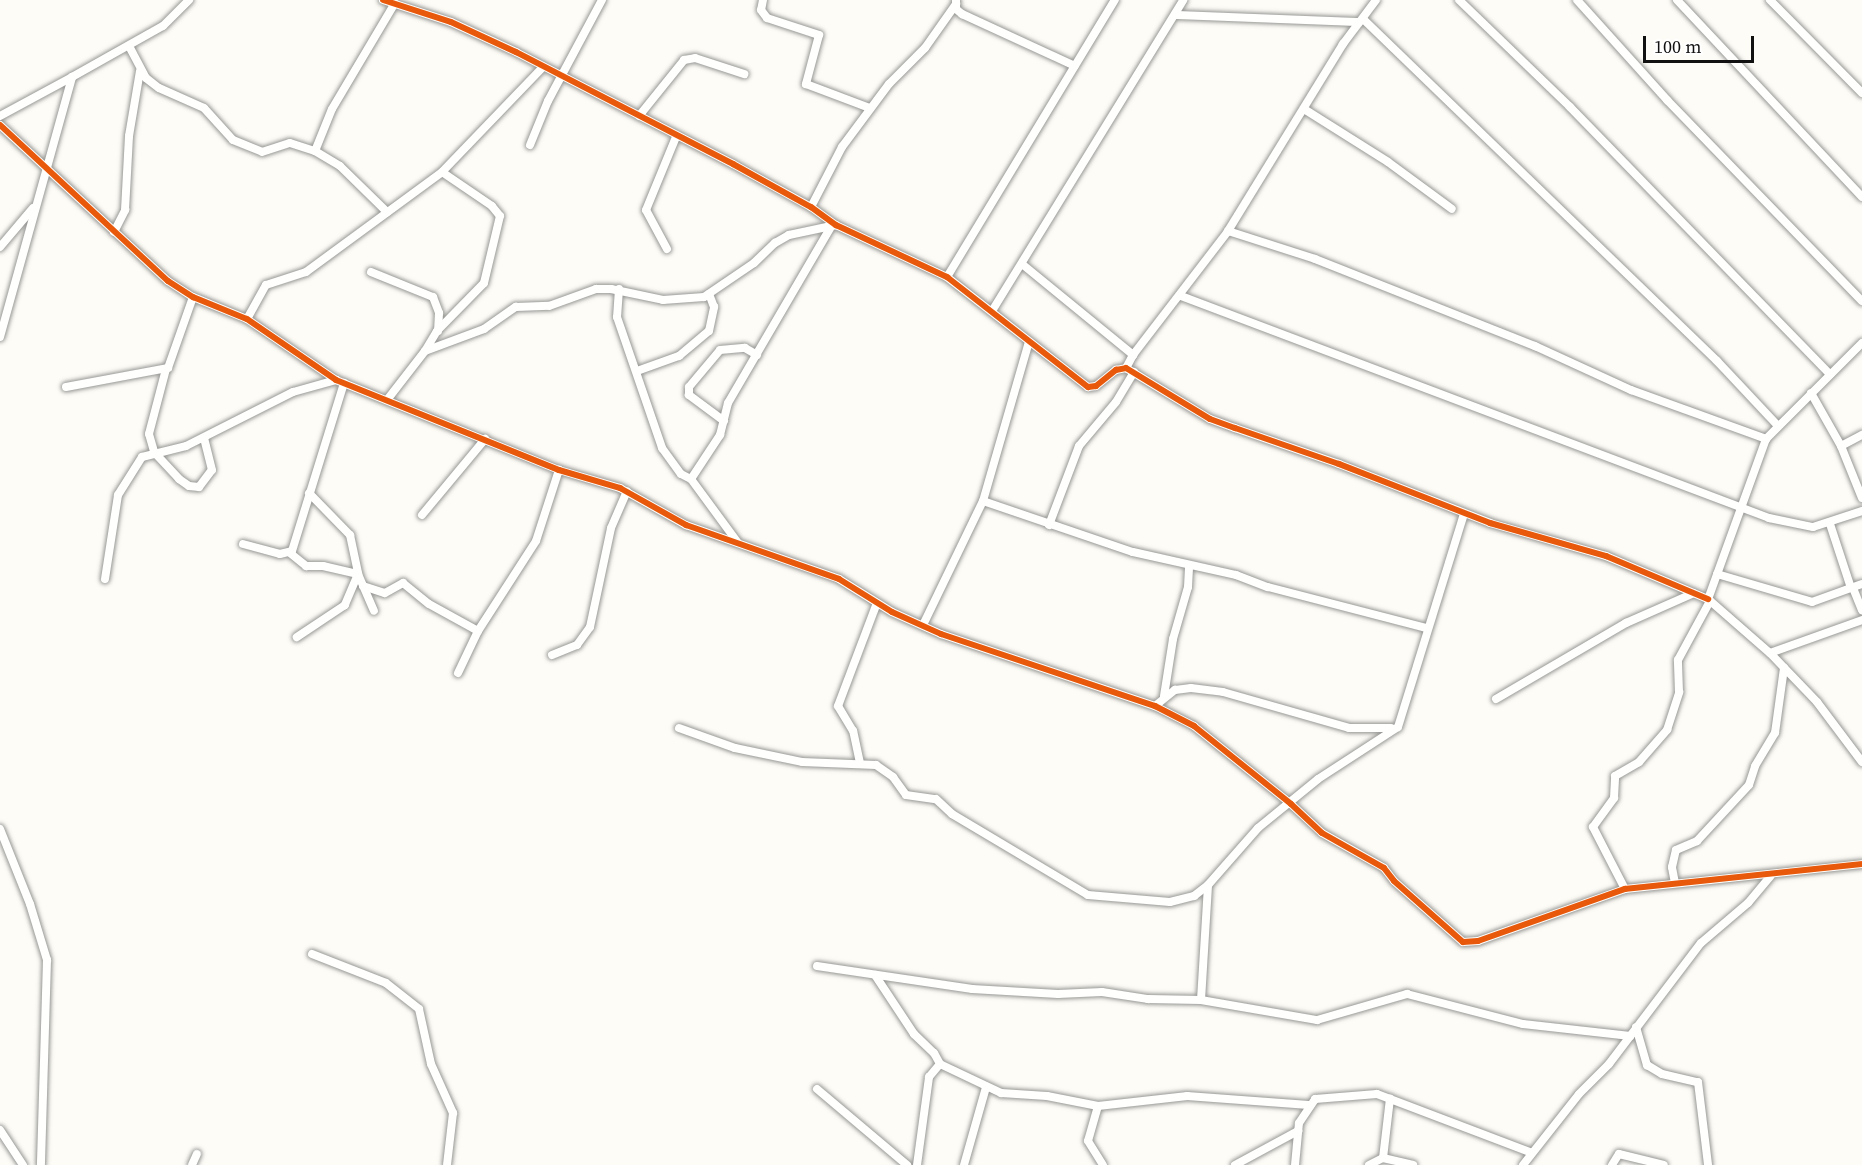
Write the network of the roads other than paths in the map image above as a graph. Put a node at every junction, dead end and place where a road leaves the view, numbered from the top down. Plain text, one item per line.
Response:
1 (189, 0) edge
2 (384, 0) edge
3 (602, 0) edge
4 (763, 0) edge
5 (1115, 0) edge
6 (1183, 0) edge
7 (1376, 0) edge
8 (1459, 0) edge
9 (1577, 0) edge
10 (1677, 0) edge
11 (1770, 0) edge
12 (956, 2) edge
13 (395, 3) junction
14 (1175, 15) junction
15 (1361, 21) junction
16 (129, 46) junction
17 (1076, 66) junction
18 (543, 67) junction
19 (140, 71) junction
20 (744, 74) dead end
21 (562, 75) junction
22 (72, 77) junction
23 (1862, 93) edge
24 (870, 108) junction
25 (1304, 109) junction
26 (0, 116) edge
27 (639, 116) junction
28 (0, 124) edge
29 (0, 132) edge
30 (11, 135) junction
31 (676, 137) junction
32 (530, 145) dead end
33 (315, 151) junction
34 (46, 167) junction
35 (442, 172) junction
36 (1862, 197) edge
37 (35, 206) junction
38 (812, 207) junction
39 (1452, 209) dead end
40 (387, 212) junction
41 (1239, 215) junction
42 (833, 226) junction
43 (1228, 231) junction
44 (114, 232) junction
45 (1248, 235) junction
46 (0, 247) edge
47 (667, 249) dead end
48 (1022, 264) junction
49 (371, 272) dead end
50 (947, 277) junction
51 (619, 289) junction
52 (709, 294) junction
53 (1181, 296) junction
54 (193, 297) junction
55 (1862, 300) edge
56 (992, 310) junction
57 (247, 319) junction
58 (437, 331) junction
59 (0, 337) edge
60 (1029, 342) junction
61 (1862, 343) edge
62 (425, 351) junction
63 (757, 355) junction
64 (1133, 356) junction
65 (166, 369) junction
66 (1130, 370) junction
67 (637, 371) junction
68 (1830, 374) junction
69 (340, 381) junction
70 (66, 387) dead end
71 (1811, 393) junction
72 (387, 400) junction
73 (724, 421) junction
74 (1777, 425) junction
75 (1862, 435) edge
76 (204, 438) junction
77 (485, 439) junction
78 (1766, 440) junction
79 (1841, 446) junction
80 (154, 452) junction
81 (559, 470) junction
82 (691, 479) junction
83 (627, 491) junction
84 (309, 493) junction
85 (1862, 498) edge
86 (983, 501) junction
87 (1741, 507) junction
88 (1862, 511) edge
89 (1464, 514) junction
90 (422, 515) dead end
91 (1830, 524) junction
92 (1049, 525) junction
93 (243, 544) dead end
94 (738, 544) junction
95 (290, 553) junction
96 (1189, 565) junction
97 (358, 574) junction
98 (1717, 574) junction
99 (105, 579) dead end
100 (1862, 584) edge
101 (363, 586) junction
102 (1852, 588) junction
103 (1694, 593) junction
104 (1709, 600) junction
105 (877, 603) junction
106 (1862, 610) edge
107 (374, 611) dead end
108 (1862, 620) edge
109 (923, 625) junction
110 (1427, 628) junction
111 (478, 631) junction
112 (297, 638) dead end
113 (1770, 654) junction
114 (552, 655) dead end
115 (1785, 668) junction
116 (458, 674) dead end
117 (1164, 696) junction
118 (1496, 699) dead end
119 (1155, 706) junction
120 (1398, 727) junction
121 (680, 728) dead end
122 (1862, 762) edge
123 (860, 763) junction
124 (1291, 804) junction
125 (0, 829) edge
126 (1862, 864) edge
127 (1771, 876) junction
128 (1675, 883) junction
129 (1208, 885) junction
130 (1625, 889) junction
131 (312, 954) dead end
132 (817, 966) dead end
133 (875, 975) junction
134 (1201, 1000) junction
135 (1636, 1027) junction
136 (1630, 1036) junction
137 (940, 1064) junction
138 (986, 1087) junction
139 (817, 1089) dead end
140 (1390, 1098) junction
141 (1309, 1105) junction
142 (1098, 1106) junction
143 (0, 1130) edge
144 (1298, 1131) junction
145 (1530, 1152) junction
146 (197, 1154) dead end
147 (1383, 1158) junction
148 (23, 1165) edge
149 (41, 1165) edge
150 (192, 1165) edge
151 (447, 1165) edge
152 (907, 1165) edge
153 (917, 1165) edge
154 (964, 1165) edge
155 (1103, 1165) edge
156 (1235, 1165) edge
157 (1295, 1165) edge
158 (1369, 1165) edge
159 (1413, 1165) edge
160 (1523, 1165) edge
161 (1612, 1165) edge
162 (1664, 1165) edge
163 (1708, 1165) edge

1 - 16 street
2 - 13 street
3 - 21 street
4 - 24 street
5 - 17 street
6 - 14 street
7 - 15 street
8 - 68 street
9 - 55 street
10 - 36 street
11 - 23 street
12 - 17 street
12 - 24 street
13 - 18 street
13 - 33 street
14 - 15 street
14 - 48 street
15 - 25 street
15 - 74 street
16 - 19 street
16 - 22 street
17 - 50 street
18 - 21 street
18 - 35 street
19 - 33 street
19 - 44 street
20 - 27 street
21 - 27 street
21 - 32 street
22 - 26 street
22 - 34 street
24 - 38 street
25 - 39 street
25 - 41 street
27 - 31 street
28 - 30 street
29 - 30 street
30 - 34 street
31 - 38 street
31 - 47 street
33 - 40 street
34 - 37 street
34 - 44 street
35 - 40 street
35 - 58 street
37 - 46 street
37 - 59 street
38 - 42 street
40 - 57 street
41 - 43 street
41 - 45 street
42 - 50 street
42 - 52 street
42 - 63 street
43 - 45 street
43 - 53 street
44 - 54 street
45 - 78 street
48 - 56 street
48 - 64 street
49 - 58 street
50 - 56 street
51 - 52 street
51 - 62 street
51 - 67 street
52 - 67 street
53 - 64 street
53 - 87 street
54 - 57 street
54 - 65 street
56 - 60 street
57 - 69 street
58 - 62 street
60 - 66 street
60 - 86 street
61 - 68 street
62 - 72 street
63 - 73 street
63 - 73 street
64 - 66 street
65 - 70 street
65 - 80 street
66 - 89 street
66 - 92 street
67 - 82 street
68 - 71 street
69 - 72 street
69 - 76 street
69 - 84 street
71 - 74 street
71 - 79 street
72 - 77 street
73 - 82 street
74 - 78 street
75 - 79 street
76 - 80 street
76 - 80 street
77 - 81 street
77 - 90 street
78 - 87 street
79 - 85 street
80 - 99 street
81 - 83 street
81 - 111 street
82 - 94 street
83 - 94 street
83 - 114 street
84 - 95 street
84 - 97 street
86 - 92 street
86 - 109 street
87 - 91 street
87 - 98 street
88 - 91 street
89 - 103 street
89 - 110 street
91 - 102 street
92 - 96 street
93 - 95 street
94 - 105 street
95 - 97 street
96 - 110 street
96 - 117 street
97 - 101 street
97 - 112 street
98 - 102 street
98 - 104 street
100 - 102 street
101 - 107 street
101 - 111 street
102 - 106 street
103 - 104 street
103 - 118 street
104 - 113 street
104 - 130 street
105 - 109 street
105 - 123 street
108 - 113 street
109 - 119 street
110 - 120 street
111 - 116 street
113 - 115 street
115 - 122 street
115 - 128 street
117 - 119 street
117 - 120 street
119 - 124 street
120 - 124 street
121 - 123 street
123 - 129 street
124 - 129 street
124 - 130 street
125 - 149 street
126 - 127 street
127 - 128 street
127 - 135 street
128 - 130 street
129 - 134 street
131 - 151 street
132 - 133 street
133 - 134 street
133 - 137 street
134 - 136 street
135 - 136 street
135 - 163 street
136 - 145 street
137 - 138 street
137 - 153 street
138 - 142 street
138 - 154 street
139 - 152 street
140 - 141 street
140 - 145 street
140 - 147 street
141 - 142 street
141 - 144 street
142 - 155 street
143 - 148 street
144 - 156 street
144 - 157 street
145 - 160 street
146 - 150 street
147 - 158 street
147 - 159 street
161 - 162 street

